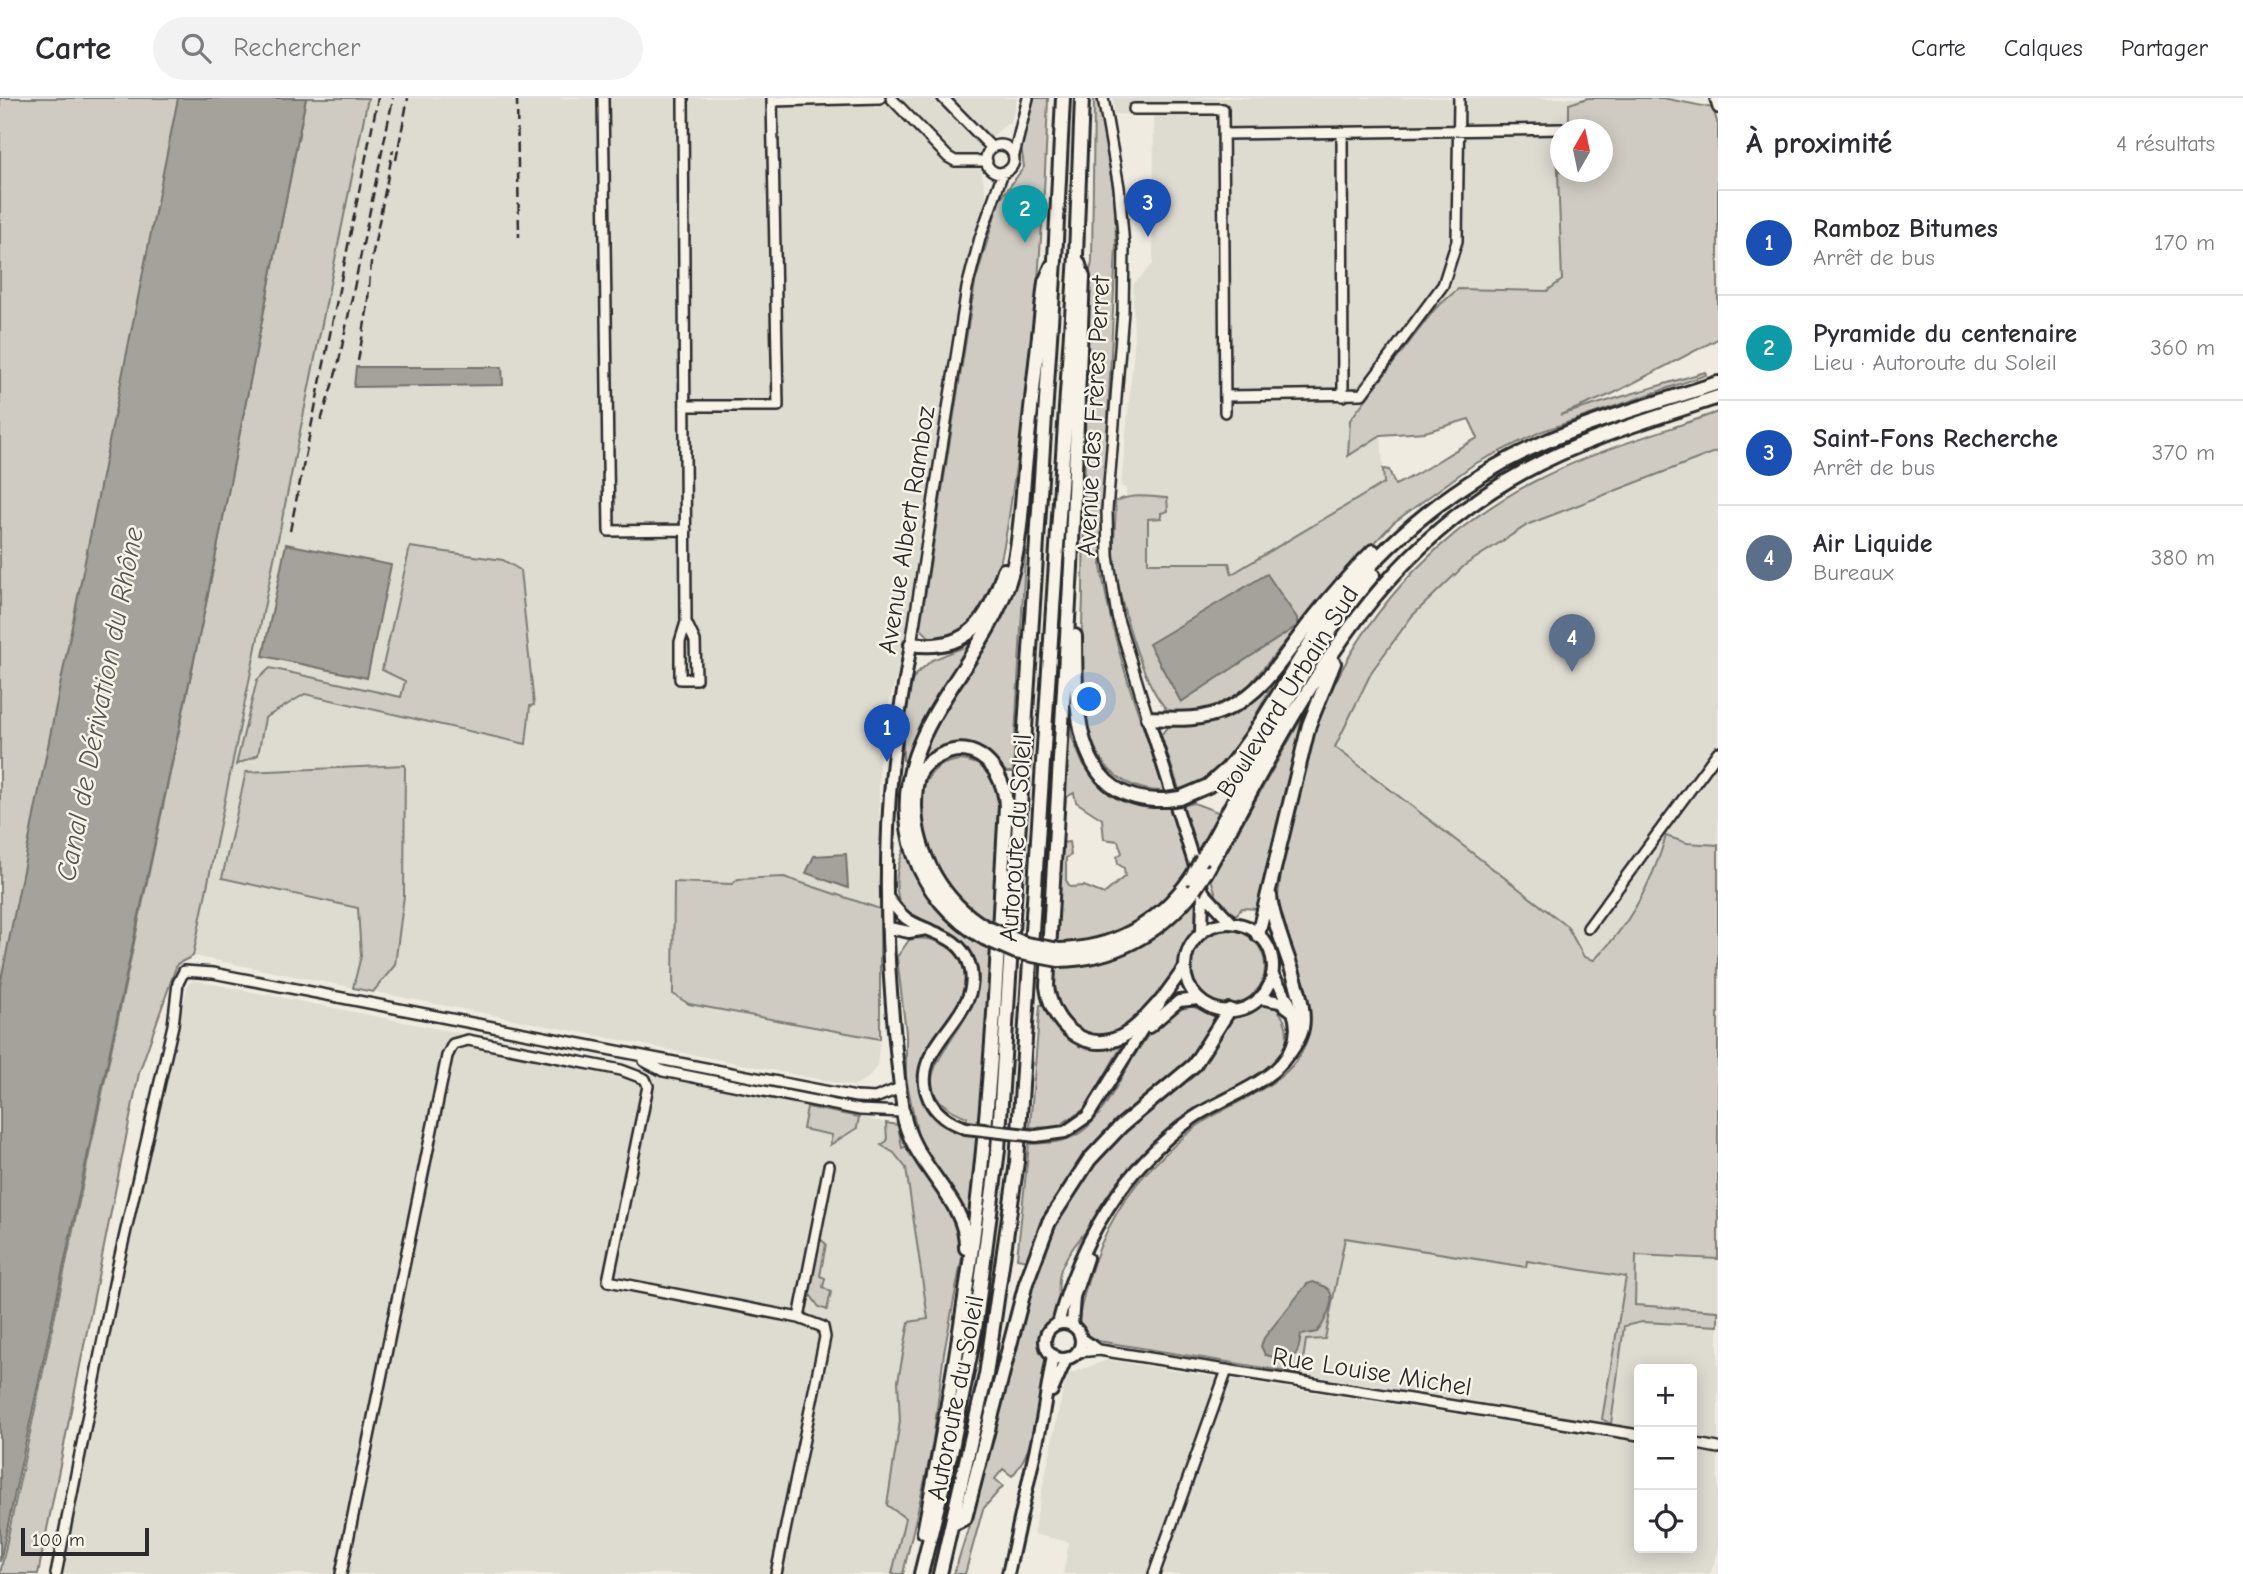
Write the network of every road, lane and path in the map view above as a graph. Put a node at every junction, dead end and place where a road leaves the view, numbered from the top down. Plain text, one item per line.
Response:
1 (603, 98) edge
2 (683, 98) edge
3 (880, 98) edge
4 (891, 98) edge
5 (943, 98) edge
6 (1028, 98) edge
7 (1063, 98) edge
8 (1082, 98) edge
9 (1103, 98) edge
10 (1459, 98) edge
11 (1715, 98) edge
12 (772, 100) edge
13 (1718, 108) edge
14 (1134, 109) dead end
15 (1550, 129) edge
16 (1017, 131) junction
17 (1459, 131) junction
18 (1342, 132) junction
19 (1224, 134) junction
20 (997, 146) junction
21 (1014, 155) junction
22 (987, 161) junction
23 (999, 172) junction
24 (1076, 256) junction
25 (1055, 260) junction
26 (1718, 383) edge
27 (1226, 396) junction
28 (1343, 396) junction
29 (1718, 397) edge
30 (687, 406) junction
31 (1225, 412) dead end
32 (1629, 413) junction
33 (1025, 468) junction
34 (687, 530) junction
35 (1072, 567) junction
36 (1358, 614) junction
37 (686, 622) junction
38 (911, 645) junction
39 (1148, 718) junction
40 (1718, 752) edge
41 (1204, 865) junction
42 (1269, 885) junction
43 (1196, 886) junction
44 (888, 898) junction
45 (1232, 923) junction
46 (889, 924) junction
47 (908, 926) junction
48 (1588, 928) dead end
49 (1202, 932) junction
50 (985, 933) junction
51 (1258, 935) junction
52 (890, 952) junction
53 (1185, 967) junction
54 (1272, 974) junction
55 (1259, 998) junction
56 (1199, 999) junction
57 (1158, 1004) junction
58 (1229, 1010) junction
59 (1292, 1011) junction
60 (1141, 1033) junction
61 (1290, 1052) junction
62 (634, 1055) junction
63 (900, 1087) junction
64 (903, 1112) junction
65 (829, 1166) dead end
66 (1112, 1202) junction
67 (964, 1296) junction
68 (799, 1318) junction
69 (1058, 1324) junction
70 (1072, 1325) junction
71 (1081, 1338) junction
72 (1099, 1350) junction
73 (1077, 1352) junction
74 (1053, 1355) junction
75 (1066, 1359) junction
76 (1227, 1370) junction
77 (1042, 1420) junction
78 (1634, 1434) edge
79 (1697, 1444) edge
80 (1718, 1448) edge
81 (953, 1524) junction
82 (56, 1574) edge
83 (341, 1574) edge
84 (776, 1574) edge
85 (918, 1574) edge
86 (940, 1574) edge
87 (1008, 1574) edge
88 (1154, 1574) edge

1 - 34 street
2 - 30 street
3 - 12 street
4 - 22 street
5 - 20 street
6 - 16 street
7 - 25 highway, Autoroute du Soleil
8 - 24 highway, Autoroute du Soleil
9 - 39 street, Avenue des Frères Perret
10 - 17 street
11 - 13 street
12 - 30 street
14 - 19 street
15 - 17 street
16 - 20 street
16 - 21 street
17 - 18 street
17 - 28 street
18 - 19 street
18 - 28 street
19 - 27 street
20 - 21 street
20 - 22 street
21 - 23 street, Avenue Albert Ramboz
22 - 23 street
23 - 38 street, Avenue Albert Ramboz
24 - 35 highway
24 - 81 highway, Autoroute du Soleil
25 - 33 highway
25 - 85 highway, Autoroute du Soleil
26 - 32 highway
27 - 28 street
27 - 31 street
29 - 36 highway, Boulevard Urbain Sud
30 - 34 street
32 - 35 highway, bridge
32 - 39 highway
32 - 41 highway
33 - 38 highway
33 - 50 highway
34 - 37 street
35 - 57 highway
36 - 41 highway, Boulevard Urbain Sud
36 - 42 highway
37 - 37 street
38 - 44 main road, Avenue Albert Ramboz
39 - 43 main road, Avenue des Frères Perret
40 - 48 street
41 - 43 highway, bridge
42 - 51 highway
42 - 61 highway
43 - 45 main road
43 - 49 main road
43 - 50 highway, bridge
44 - 46 main road, Avenue Albert Ramboz
44 - 47 main road
45 - 49 main road
45 - 51 main road
46 - 47 main road
46 - 52 main road, Avenue Albert Ramboz
47 - 52 main road
47 - 60 main road, bridge
49 - 53 main road
50 - 67 highway
51 - 54 main road
52 - 63 main road, Avenue Albert Ramboz
53 - 56 main road
53 - 57 main road
54 - 55 main road
54 - 59 main road
55 - 58 main road
55 - 59 main road
56 - 58 main road
56 - 60 main road
57 - 60 main road
58 - 81 highway
59 - 61 main road
61 - 66 main road
62 - 63 street
62 - 64 street
62 - 82 street
63 - 64 main road, Avenue Albert Ramboz
64 - 67 highway
65 - 68 street
66 - 69 main road
66 - 70 main road
67 - 85 highway
68 - 83 street
68 - 84 street
69 - 70 main road
69 - 74 main road
70 - 71 main road
71 - 72 street, Rue Louise Michel
71 - 73 main road
72 - 73 street, Rue Louise Michel
72 - 76 street, Rue Louise Michel
73 - 75 main road
74 - 75 main road
74 - 77 main road
75 - 77 main road
76 - 78 street, Rue Louise Michel
76 - 88 street
77 - 87 main road
79 - 80 street
81 - 86 highway, Autoroute du Soleil

